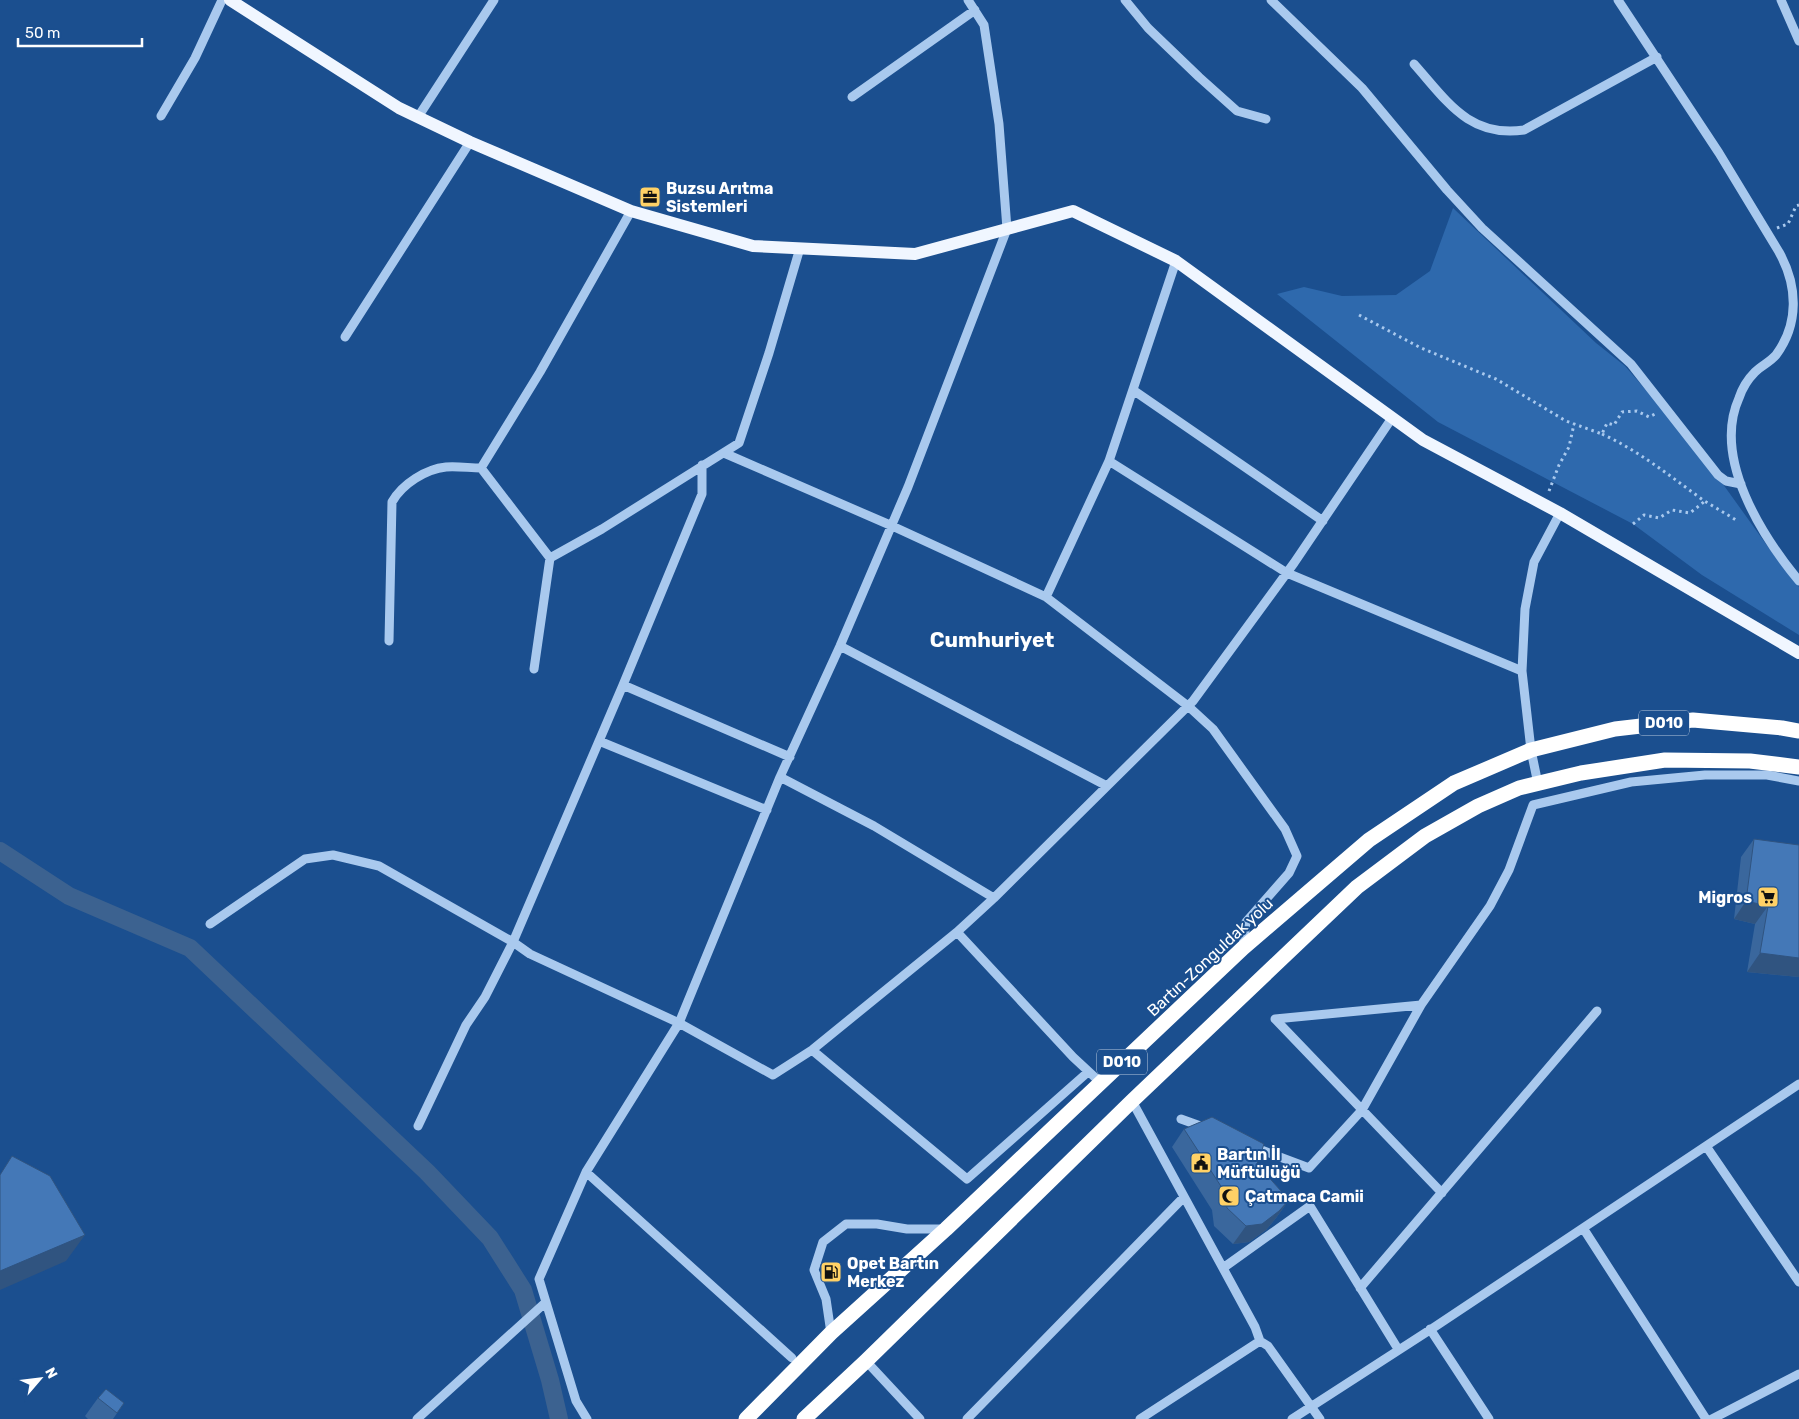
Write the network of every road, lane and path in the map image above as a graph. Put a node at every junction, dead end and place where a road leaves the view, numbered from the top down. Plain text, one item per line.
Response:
1 (222, 0) edge
2 (230, 0) edge
3 (494, 0) edge
4 (968, 0) edge
5 (1125, 0) edge
6 (1271, 0) edge
7 (1618, 0) edge
8 (1781, 0) edge
9 (974, 10) junction
10 (1799, 41) edge
11 (1656, 57) junction
12 (1414, 64) dead end
13 (852, 97) dead end
14 (161, 116) dead end
15 (418, 117) junction
16 (1266, 119) dead end
17 (470, 142) junction
18 (1799, 205) edge
19 (631, 211) junction
20 (1006, 229) junction
21 (1768, 232) junction
22 (800, 248) junction
23 (1176, 261) junction
24 (1359, 315) dead end
25 (345, 337) dead end
26 (1133, 390) junction
27 (1656, 413) dead end
28 (1392, 418) junction
29 (1574, 424) junction
30 (1602, 434) junction
31 (724, 453) junction
32 (1109, 461) junction
33 (702, 466) junction
34 (481, 468) junction
35 (1741, 484) junction
36 (1704, 501) junction
37 (1543, 504) junction
38 (1560, 513) junction
39 (1736, 520) dead end
40 (1323, 521) junction
41 (1633, 524) dead end
42 (890, 525) junction
43 (550, 558) junction
44 (1288, 573) junction
45 (1799, 581) edge
46 (1046, 597) junction
47 (389, 641) dead end
48 (840, 646) junction
49 (1799, 654) edge
50 (534, 669) dead end
51 (1522, 671) junction
52 (623, 685) junction
53 (1188, 706) junction
54 (1799, 731) edge
55 (599, 741) junction
56 (1531, 750) junction
57 (790, 757) junction
58 (1799, 767) edge
59 (780, 777) junction
60 (1799, 781) edge
61 (1538, 784) junction
62 (1107, 786) junction
63 (767, 810) junction
64 (994, 898) junction
65 (210, 924) dead end
66 (957, 932) junction
67 (513, 942) junction
68 (1243, 948) junction
69 (1421, 1005) junction
70 (1597, 1011) dead end
71 (679, 1023) junction
72 (812, 1050) junction
73 (1088, 1072) junction
74 (1100, 1083) junction
75 (1799, 1084) edge
76 (1132, 1101) junction
77 (1362, 1110) junction
78 (1182, 1119) dead end
79 (418, 1126) dead end
80 (1218, 1133) edge
81 (1245, 1144) edge
82 (1706, 1146) junction
83 (586, 1172) junction
84 (1442, 1193) junction
85 (1184, 1198) junction
86 (1583, 1228) junction
87 (946, 1229) junction
88 (1223, 1268) junction
89 (1799, 1282) edge
90 (1360, 1288) junction
91 (545, 1302) junction
92 (1430, 1329) junction
93 (831, 1334) junction
94 (1260, 1341) junction
95 (1398, 1350) junction
96 (792, 1358) dead end
97 (866, 1361) junction
98 (1799, 1374) edge
99 (1312, 1406) junction
100 (417, 1419) edge
101 (587, 1419) edge
102 (746, 1419) edge
103 (804, 1419) edge
104 (920, 1419) edge
105 (967, 1419) edge
106 (1140, 1419) edge
107 (1292, 1419) edge
108 (1320, 1419) edge
109 (1489, 1419) edge
110 (1706, 1419) edge
111 (1712, 1419) edge

1 - 14 street
2 - 15 main road
3 - 15 street
4 - 9 street
5 - 16 street
6 - 35 street
7 - 11 street
8 - 10 street
9 - 13 street
9 - 20 street
11 - 12 street
11 - 21 street
15 - 17 main road
17 - 19 main road
17 - 25 street
18 - 21 path
19 - 22 main road
19 - 34 street
20 - 22 main road
20 - 23 main road
20 - 42 street
21 - 35 street
22 - 31 street
23 - 26 street
23 - 28 main road
24 - 29 path
26 - 32 street
26 - 40 street
27 - 30 path
28 - 37 main road
28 - 40 street
29 - 30 path
29 - 37 path
30 - 36 path
31 - 33 street
31 - 42 street
32 - 44 street
32 - 46 street
33 - 43 street
33 - 52 street
34 - 43 street
34 - 47 street
35 - 45 street
36 - 39 path
36 - 41 path
37 - 38 main road
38 - 49 main road
38 - 51 street
40 - 44 street
42 - 46 street
42 - 48 street
43 - 50 street
44 - 51 street
44 - 53 street
46 - 53 street
48 - 57 street
48 - 62 street
51 - 56 street
52 - 55 street
52 - 57 street
53 - 62 street
53 - 68 street
54 - 56 highway, Bartın-Zonguldak yolu / D010
55 - 63 street
55 - 67 street
56 - 61 street
56 - 68 highway, Bartın-Zonguldak yolu / D010
57 - 59 street
58 - 61 highway, D010
59 - 63 street
59 - 64 street
60 - 69 street
61 - 76 highway, D010
62 - 64 street
63 - 71 street
64 - 66 street
65 - 67 street
66 - 72 street
66 - 73 street
67 - 71 street
67 - 79 street
68 - 74 highway, Bartın-Zonguldak yolu / D010
69 - 77 street
69 - 77 street
70 - 84 street
71 - 72 street
71 - 83 street
72 - 73 street
73 - 74 street
74 - 87 highway, Bartın-Zonguldak yolu / D010
75 - 82 street
76 - 85 street
76 - 97 highway, D010
77 - 81 street
77 - 84 street
78 - 80 street
82 - 86 street
82 - 89 street
83 - 91 street
83 - 96 street
84 - 90 street
85 - 88 street
85 - 105 street
86 - 92 street
86 - 110 street
87 - 93 highway, Bartın-Zonguldak yolu / D010
87 - 93 street
88 - 90 street
88 - 94 street
90 - 95 street
91 - 100 street
91 - 101 street
92 - 95 street
92 - 109 street
93 - 102 highway, Bartın-Zonguldak yolu / D010
94 - 99 street
94 - 106 street
95 - 99 street
97 - 103 highway, D010
97 - 104 street
98 - 111 street
99 - 107 street
99 - 108 street

